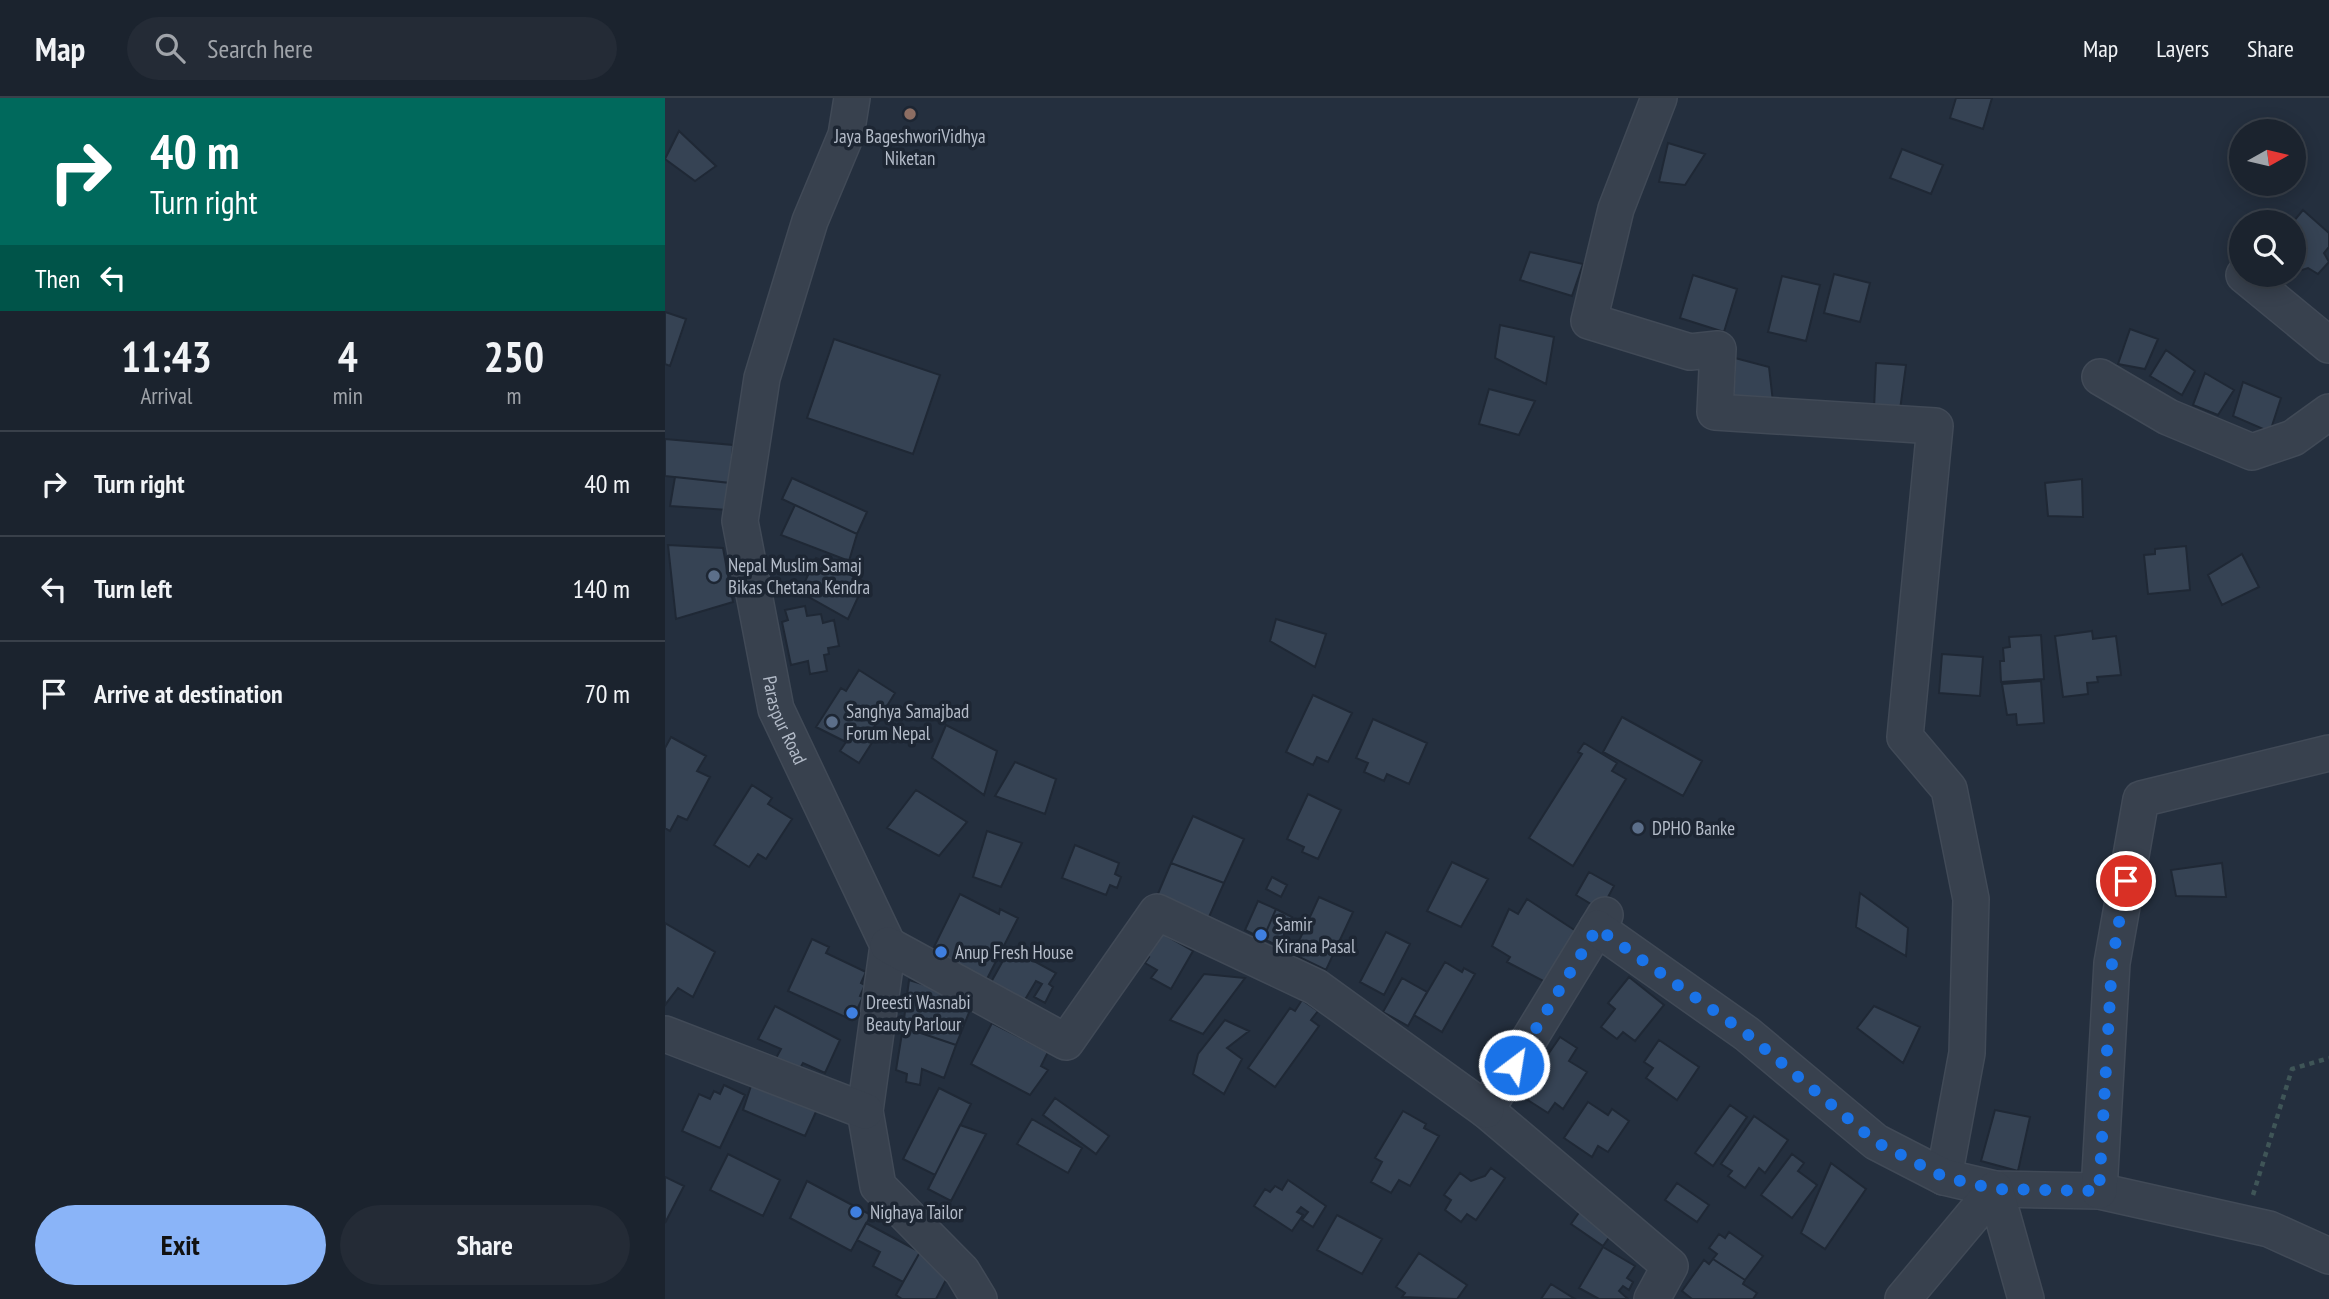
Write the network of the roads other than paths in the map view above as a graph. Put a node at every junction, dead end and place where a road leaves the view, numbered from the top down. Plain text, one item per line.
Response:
1 (852, 98) edge
2 (1659, 98) edge
3 (2259, 287) edge
4 (2329, 345) edge
5 (2100, 377) dead end
6 (2329, 412) edge
7 (2329, 753) edge
8 (888, 945) junction
9 (665, 1034) edge
10 (1486, 1110) junction
11 (865, 1111) junction
12 (1944, 1177) junction
13 (1995, 1189) junction
14 (2099, 1191) junction
15 (2329, 1256) edge
16 (979, 1299) edge
17 (1652, 1299) edge
18 (1903, 1299) edge
19 (2026, 1299) edge

1 - 8 street, Paraspur Road
2 - 12 street
3 - 4 street
5 - 6 street
7 - 14 street
8 - 10 street
8 - 11 street
9 - 11 street
10 - 12 street
10 - 17 street
11 - 16 street
12 - 13 street
13 - 14 street
13 - 18 street
13 - 19 street
14 - 15 street

